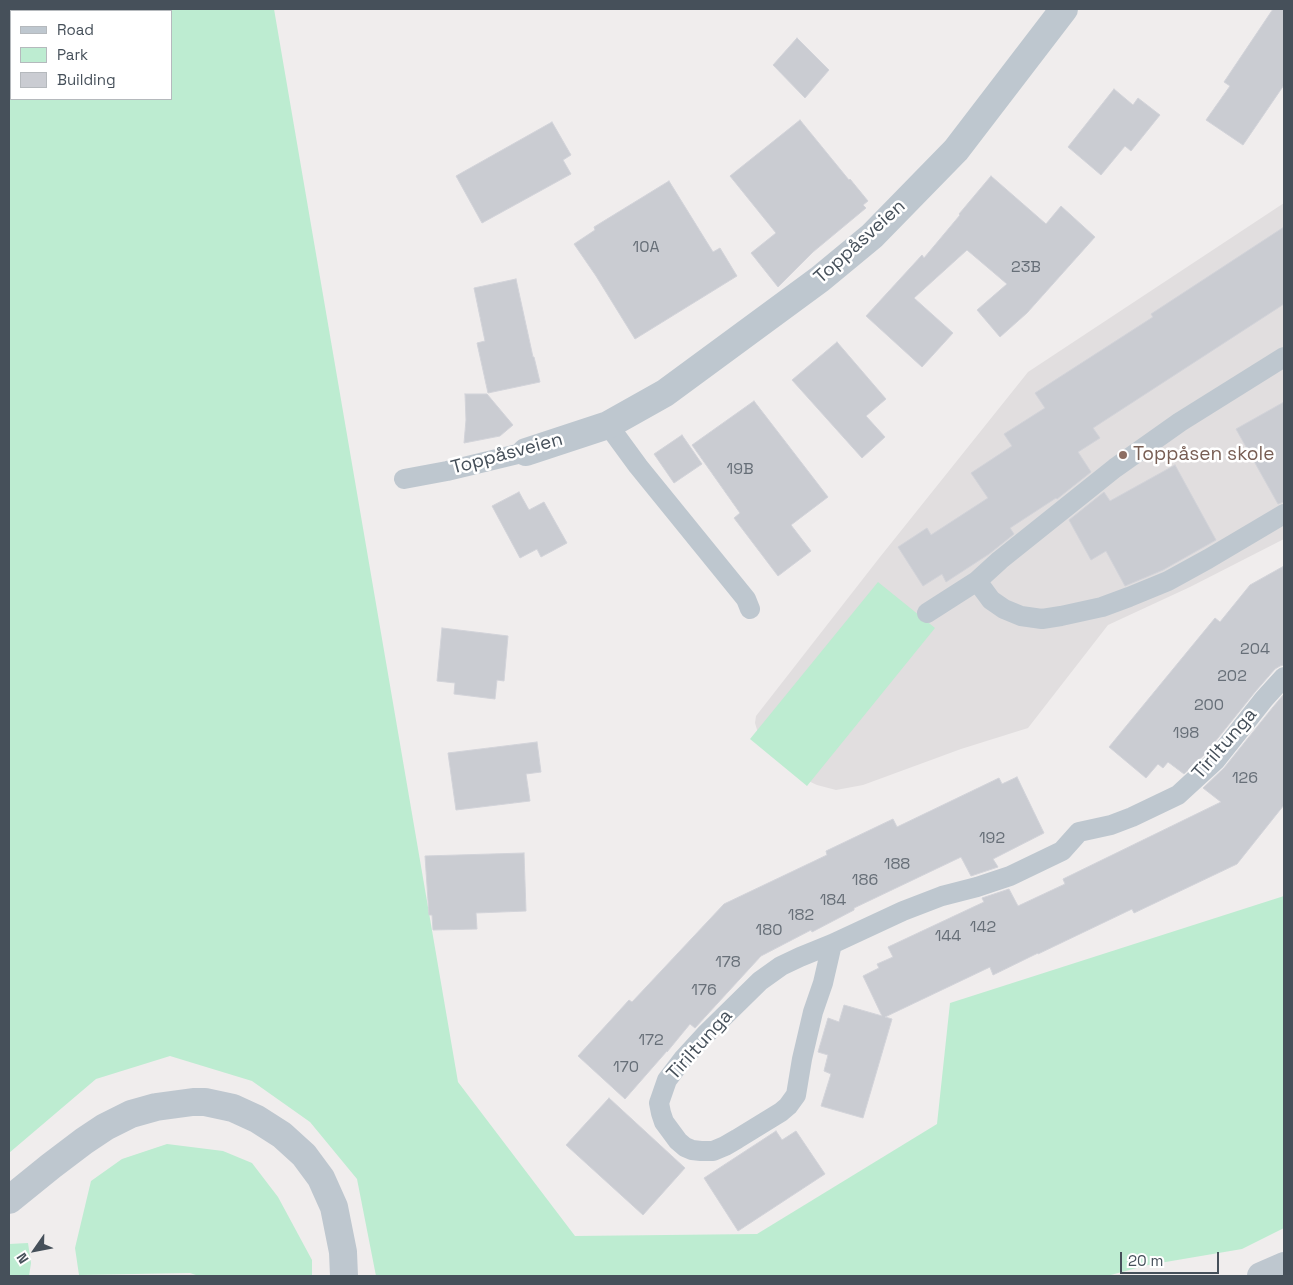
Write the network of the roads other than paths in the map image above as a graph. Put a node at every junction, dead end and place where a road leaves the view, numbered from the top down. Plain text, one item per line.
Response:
1 (1064, 9) edge
2 (1284, 358) edge
3 (608, 425) junction
4 (526, 452) joint
5 (404, 479) dead end
6 (1284, 514) edge
7 (977, 581) junction
8 (750, 609) dead end
9 (927, 613) dead end
10 (1284, 677) edge
11 (832, 944) junction
12 (9, 1200) edge
13 (1284, 1266) edge
14 (344, 1276) edge
15 (1261, 1276) edge

1 - 3 street, Toppåsveien
2 - 7 lane
3 - 4 street, Toppåsveien
3 - 8 lane
4 - 5 lane, Toppåsveien
6 - 7 lane
7 - 9 lane
10 - 11 lane, Tiriltunga
11 - 11 lane, Tiriltunga
12 - 14 street
13 - 15 street

